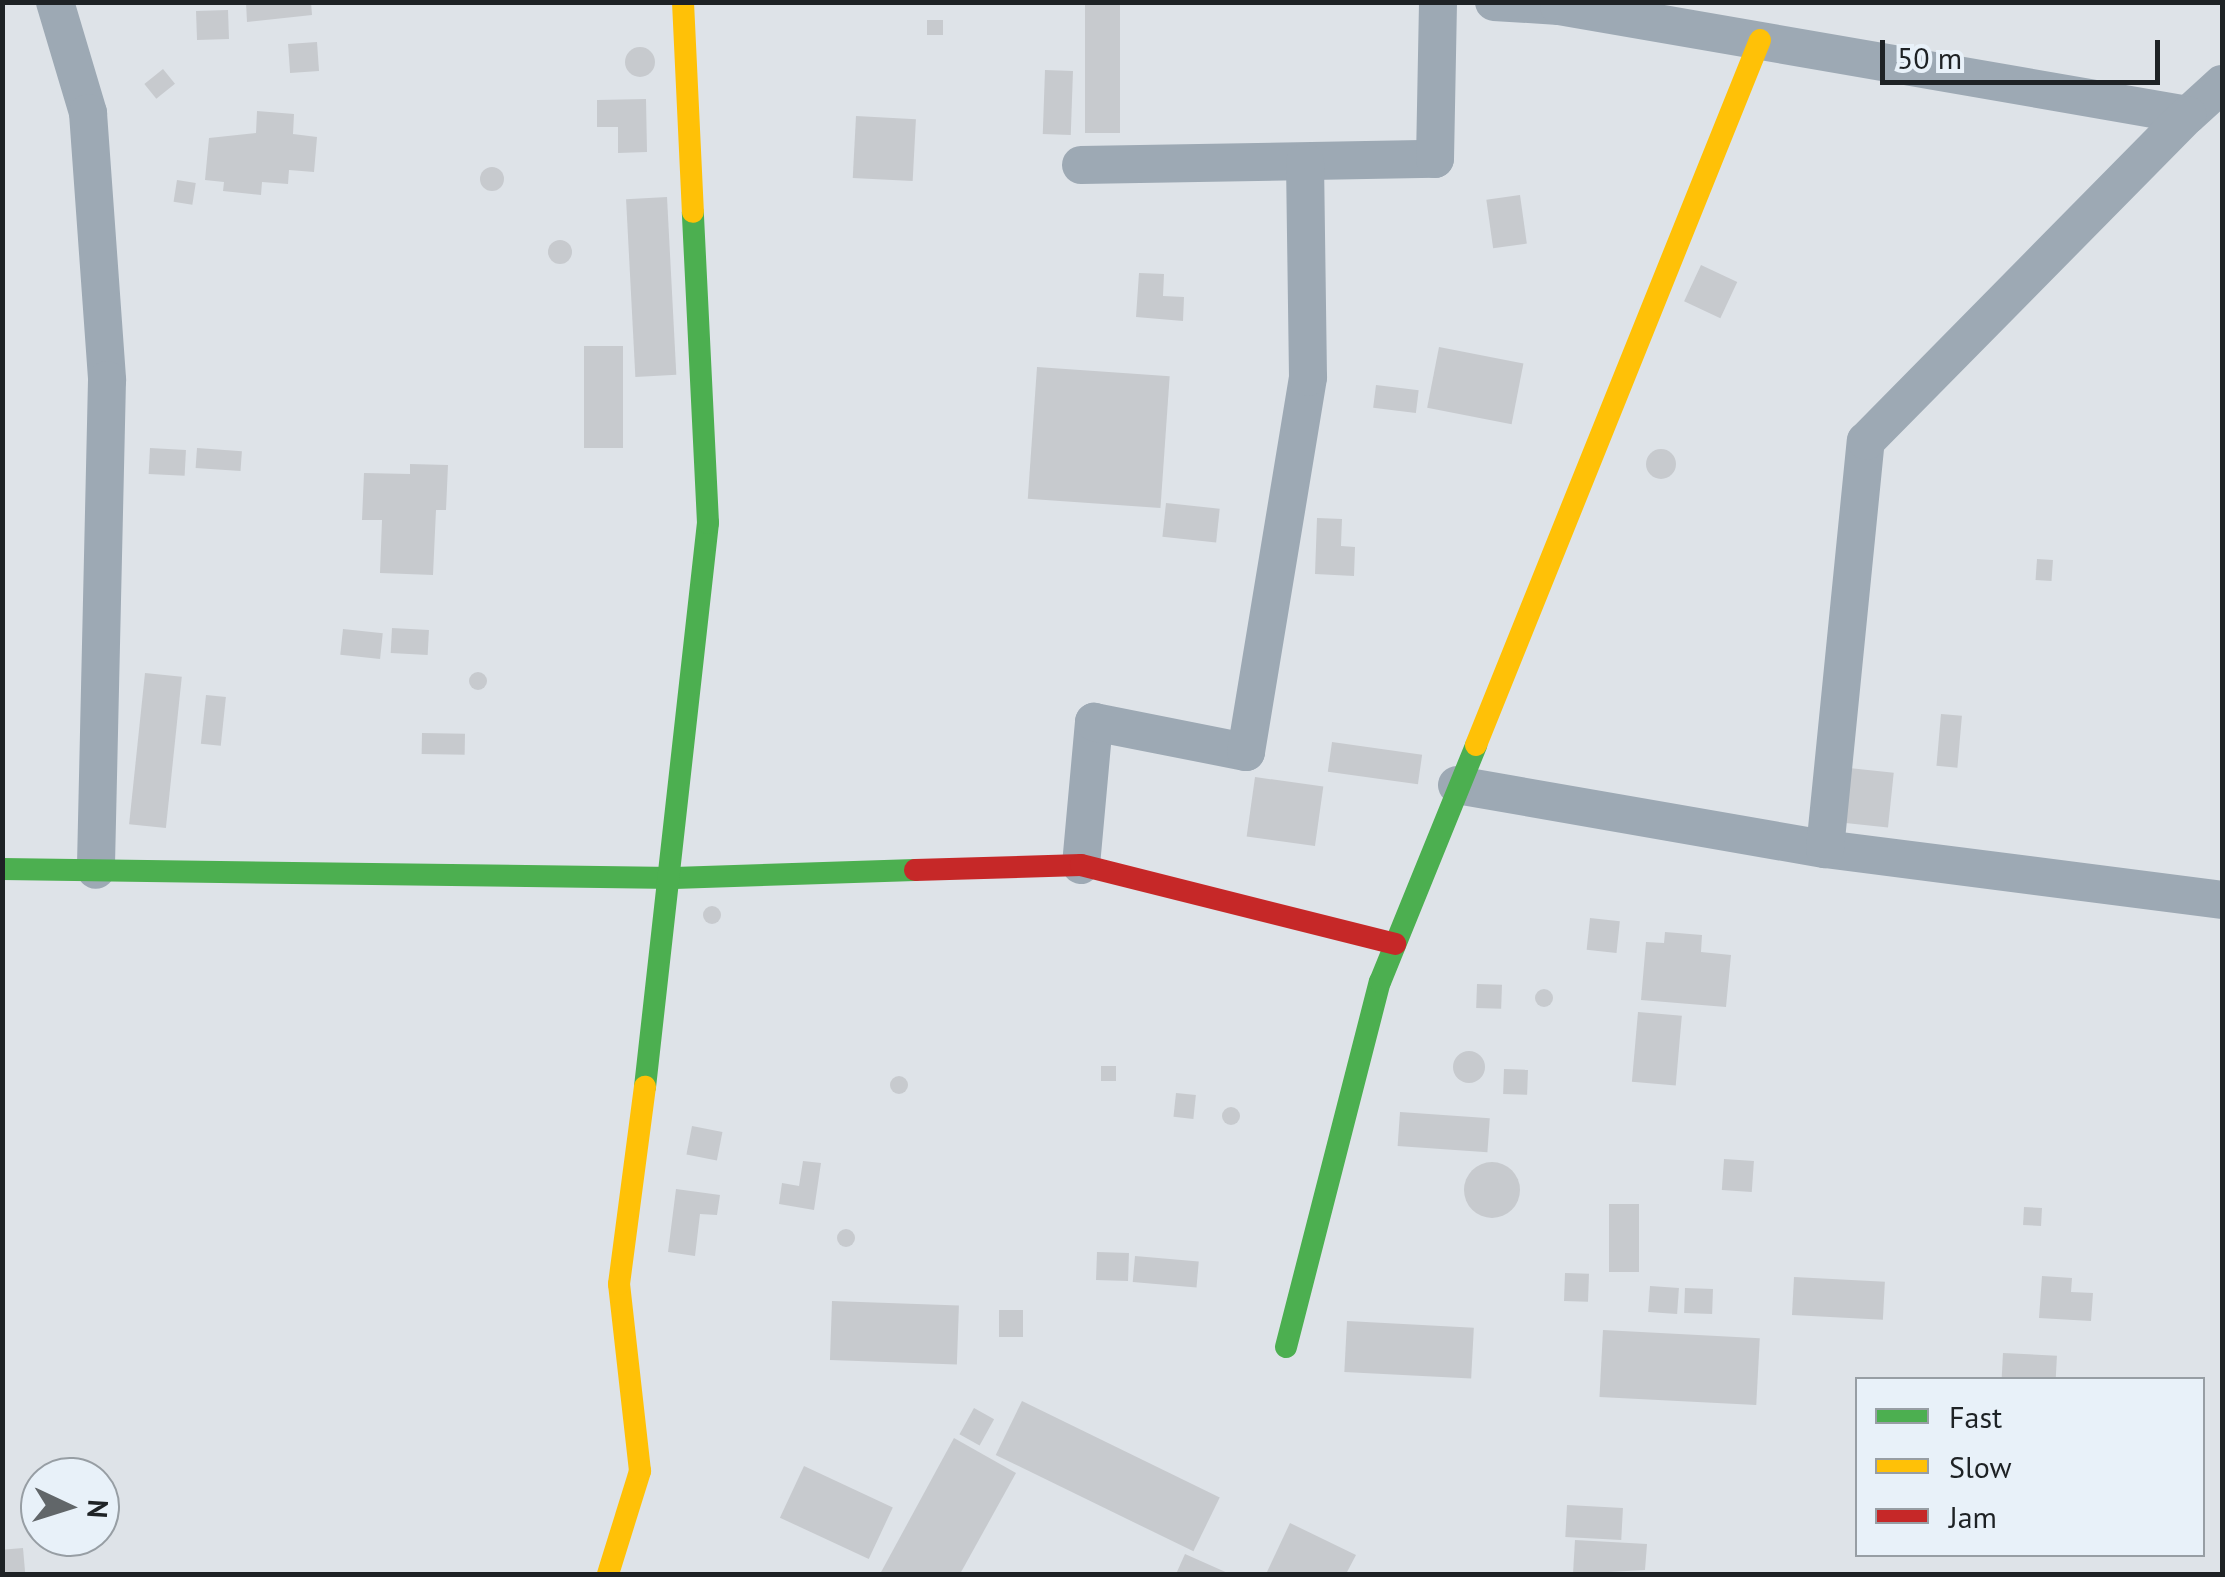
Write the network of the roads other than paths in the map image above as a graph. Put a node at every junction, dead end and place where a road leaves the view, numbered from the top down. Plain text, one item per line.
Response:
1 (55, 2) edge
2 (683, 2) edge
3 (1438, 2) edge
4 (1494, 2) edge
5 (1760, 40) junction
6 (2222, 84) edge
7 (2188, 116) junction
8 (1306, 162) junction
9 (1081, 165) dead end
10 (1457, 785) junction
11 (1825, 850) junction
12 (1082, 865) junction
13 (2, 869) edge
14 (96, 870) junction
15 (674, 878) junction
16 (2222, 900) edge
17 (1395, 944) junction
18 (1286, 1347) dead end
19 (608, 1574) edge

1 - 14 street
2 - 15 street
3 - 8 street
4 - 5 street
5 - 7 street
5 - 10 street
6 - 7 street
7 - 11 street
8 - 9 street
8 - 12 street
10 - 11 street
10 - 17 street
11 - 16 street
12 - 15 street
12 - 17 street
13 - 14 street
14 - 15 street
15 - 19 street
17 - 18 street

